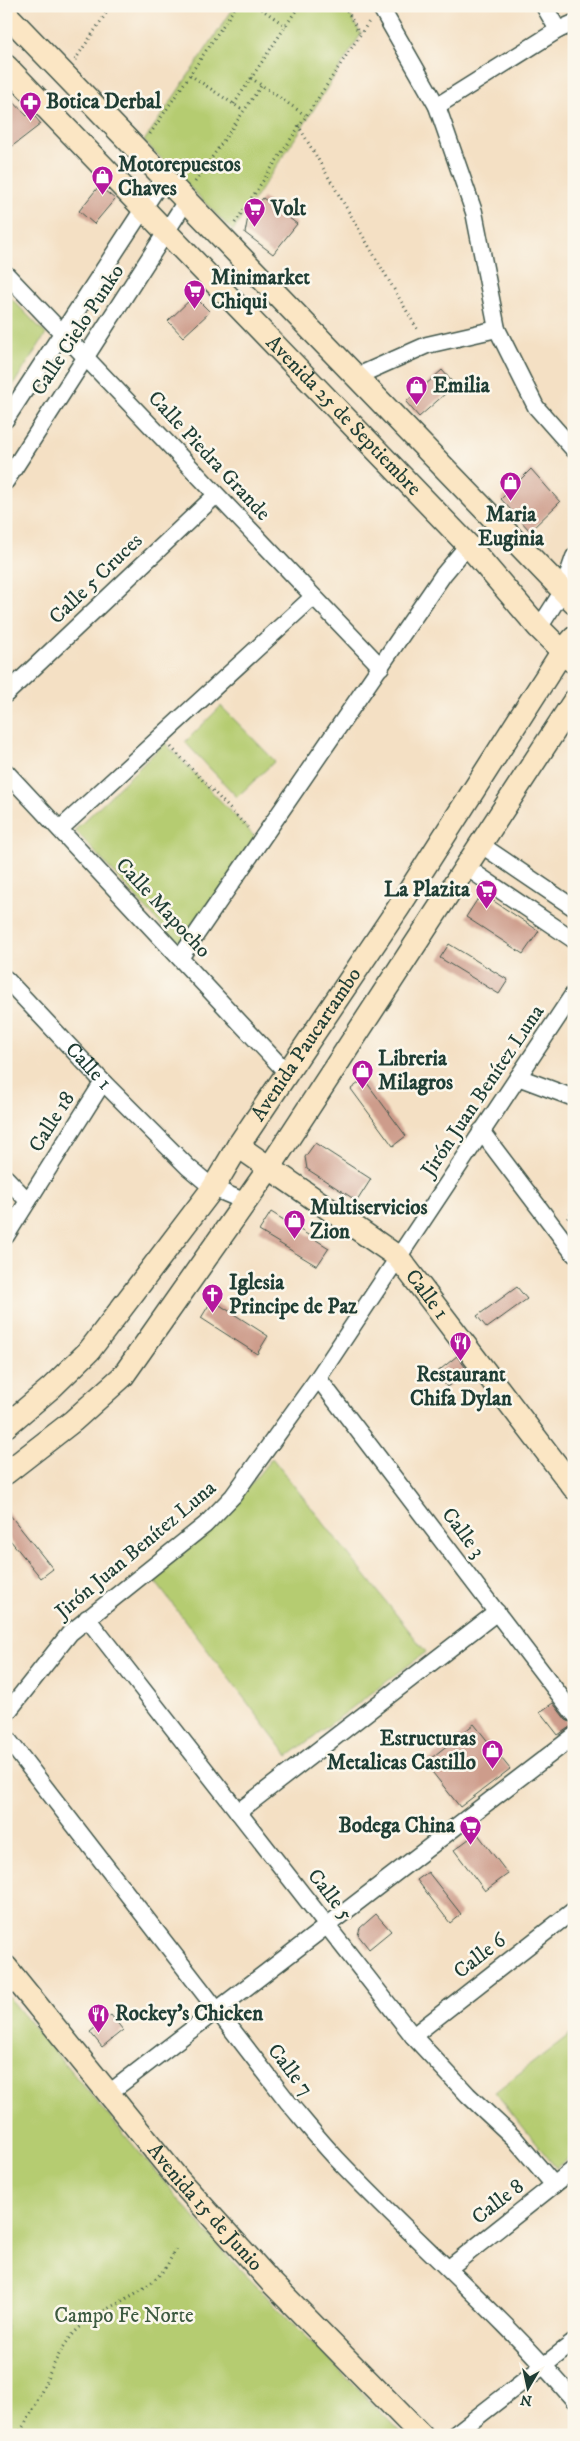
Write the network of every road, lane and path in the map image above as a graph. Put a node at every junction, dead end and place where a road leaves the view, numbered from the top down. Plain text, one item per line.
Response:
1 (111, 6) edge
2 (236, 6) edge
3 (257, 6) edge
4 (299, 6) edge
5 (344, 6) edge
6 (380, 6) edge
7 (544, 6) edge
8 (6, 14) edge
9 (574, 22) edge
10 (286, 26) junction
11 (558, 30) junction
12 (359, 33) junction
13 (6, 66) edge
14 (65, 75) junction
15 (190, 75) junction
16 (251, 78) junction
17 (262, 86) junction
18 (234, 104) junction
19 (438, 106) junction
20 (244, 111) junction
21 (305, 115) junction
22 (298, 125) junction
23 (141, 154) junction
24 (164, 177) junction
25 (189, 194) junction
26 (143, 208) junction
27 (167, 232) junction
28 (229, 245) junction
29 (6, 274) edge
30 (497, 329) junction
31 (62, 333) junction
32 (427, 345) junction
33 (86, 357) junction
34 (354, 377) junction
35 (6, 419) edge
36 (574, 450) edge
37 (6, 481) edge
38 (216, 495) junction
39 (468, 545) junction
40 (574, 557) edge
41 (313, 596) junction
42 (568, 597) edge
43 (539, 628) junction
44 (570, 651) edge
45 (381, 667) junction
46 (6, 694) edge
47 (574, 700) edge
48 (161, 737) junction
49 (6, 772) edge
50 (60, 830) junction
51 (261, 841) junction
52 (480, 844) junction
53 (466, 867) junction
54 (574, 908) edge
55 (574, 940) edge
56 (180, 958) junction
57 (6, 979) edge
58 (574, 993) edge
59 (288, 1074) junction
60 (518, 1077) junction
61 (103, 1082) junction
62 (574, 1098) edge
63 (481, 1132) junction
64 (238, 1146) junction
65 (270, 1167) junction
66 (6, 1178) edge
67 (213, 1188) junction
68 (28, 1201) junction
69 (246, 1202) junction
70 (6, 1236) edge
71 (574, 1254) edge
72 (398, 1257) junction
73 (318, 1378) junction
74 (6, 1426) edge
75 (6, 1473) edge
76 (574, 1488) edge
77 (497, 1612) junction
78 (87, 1618) junction
79 (6, 1714) edge
80 (574, 1714) edge
81 (574, 1736) edge
82 (6, 1737) edge
83 (238, 1812) junction
84 (574, 1910) edge
85 (327, 1926) junction
86 (6, 1966) edge
87 (217, 2010) junction
88 (413, 2036) junction
89 (109, 2093) junction
90 (574, 2169) edge
91 (554, 2185) junction
92 (176, 2246) dead end
93 (449, 2268) junction
94 (574, 2342) edge
95 (544, 2365) junction
96 (574, 2400) edge
97 (17, 2435) edge
98 (421, 2435) edge
99 (454, 2435) edge

1 - 14 path
2 - 15 path
3 - 10 path
4 - 10 path
5 - 12 path
6 - 12 path
6 - 19 street
7 - 11 street
8 - 14 main road, Avenida 25 de Septiembre
9 - 11 street
10 - 16 path
11 - 19 street
12 - 21 path
13 - 26 main road, Avenida 25 de Septiembre
14 - 23 main road, Avenida 25 de Septiembre
15 - 18 path
15 - 23 path
16 - 17 path
16 - 18 path
17 - 20 path
17 - 21 path
18 - 20 path
19 - 30 street
20 - 25 path
21 - 22 path
22 - 28 path
22 - 32 path
23 - 24 main road, Avenida 25 de Septiembre
24 - 25 main road, Avenida 25 de Septiembre
24 - 26 street, Calle Cielo Punko
25 - 27 street, Calle Cielo Punko
25 - 28 main road, Avenida 25 de Septiembre
26 - 27 main road, Avenida 25 de Septiembre
26 - 31 street, Calle Cielo Punko
27 - 33 street, Calle Cielo Punko
27 - 39 main road, Avenida 25 de Septiembre
28 - 34 main road, Avenida 25 de Septiembre
29 - 31 street, Calle Piedra Grande
30 - 32 street
30 - 36 street
31 - 33 street, Calle Piedra Grande
31 - 35 street, Calle Cielo Punko
32 - 34 street
33 - 37 street, Calle Cielo Punko
33 - 38 street, Calle Piedra Grande
34 - 42 main road, Avenida 25 de Septiembre
38 - 41 street, Calle Piedra Grande
38 - 46 street, Calle 5 Cruces
39 - 43 main road, Avenida 25 de Septiembre
39 - 45 street
40 - 42 street
41 - 45 street, Calle Piedra Grande
41 - 48 street
42 - 43 street
43 - 44 main road, Avenida 25 de Septiembre
44 - 59 main road, Avenida Paucartambo
45 - 51 street
47 - 52 main road, Avenida Paucartambo
48 - 50 street
48 - 51 path
49 - 50 street, Calle Mapocho
50 - 56 street, Calle Mapocho
51 - 56 street
52 - 53 main road, Avenida Paucartambo
52 - 54 street
53 - 55 street
53 - 65 main road, Avenida Paucartambo
56 - 59 street, Calle Mapocho
57 - 61 street, Calle 1
58 - 60 street, Jirón Juan Benítez Luna
59 - 64 main road, Avenida Paucartambo
60 - 62 street
60 - 63 street, Jirón Juan Benítez Luna
61 - 67 street, Calle 1
61 - 68 street, Calle 18
63 - 71 street
63 - 72 street, Jirón Juan Benítez Luna
64 - 65 main road, Calle 1
64 - 67 main road, Avenida Paucartambo
65 - 69 main road, Avenida Paucartambo
65 - 72 main road, Calle 1
66 - 68 street
67 - 69 street, Calle 1
67 - 74 main road, Avenida Paucartambo
68 - 70 street, Calle 18
69 - 75 main road, Avenida Paucartambo
72 - 73 street, Jirón Juan Benítez Luna
72 - 76 main road, Calle 1
73 - 77 street, Calle 3
73 - 78 street, Jirón Juan Benítez Luna
77 - 80 street, Calle 3
77 - 83 street
78 - 79 street, Jirón Juan Benítez Luna
78 - 83 street, Calle 5
81 - 85 street
82 - 87 street, Calle 7
83 - 85 street, Calle 5
84 - 88 street, Calle 6
85 - 87 street
85 - 88 street, Calle 5
86 - 89 main road, Avenida 15 de Junio
87 - 89 street
87 - 93 street, Calle 7
88 - 91 street, Calle 5
89 - 98 main road, Avenida 15 de Junio
90 - 91 street, Calle 8
91 - 93 street, Calle 8
92 - 97 path
93 - 95 street, Calle 7
94 - 95 street
95 - 96 street, Calle 7
95 - 99 street

